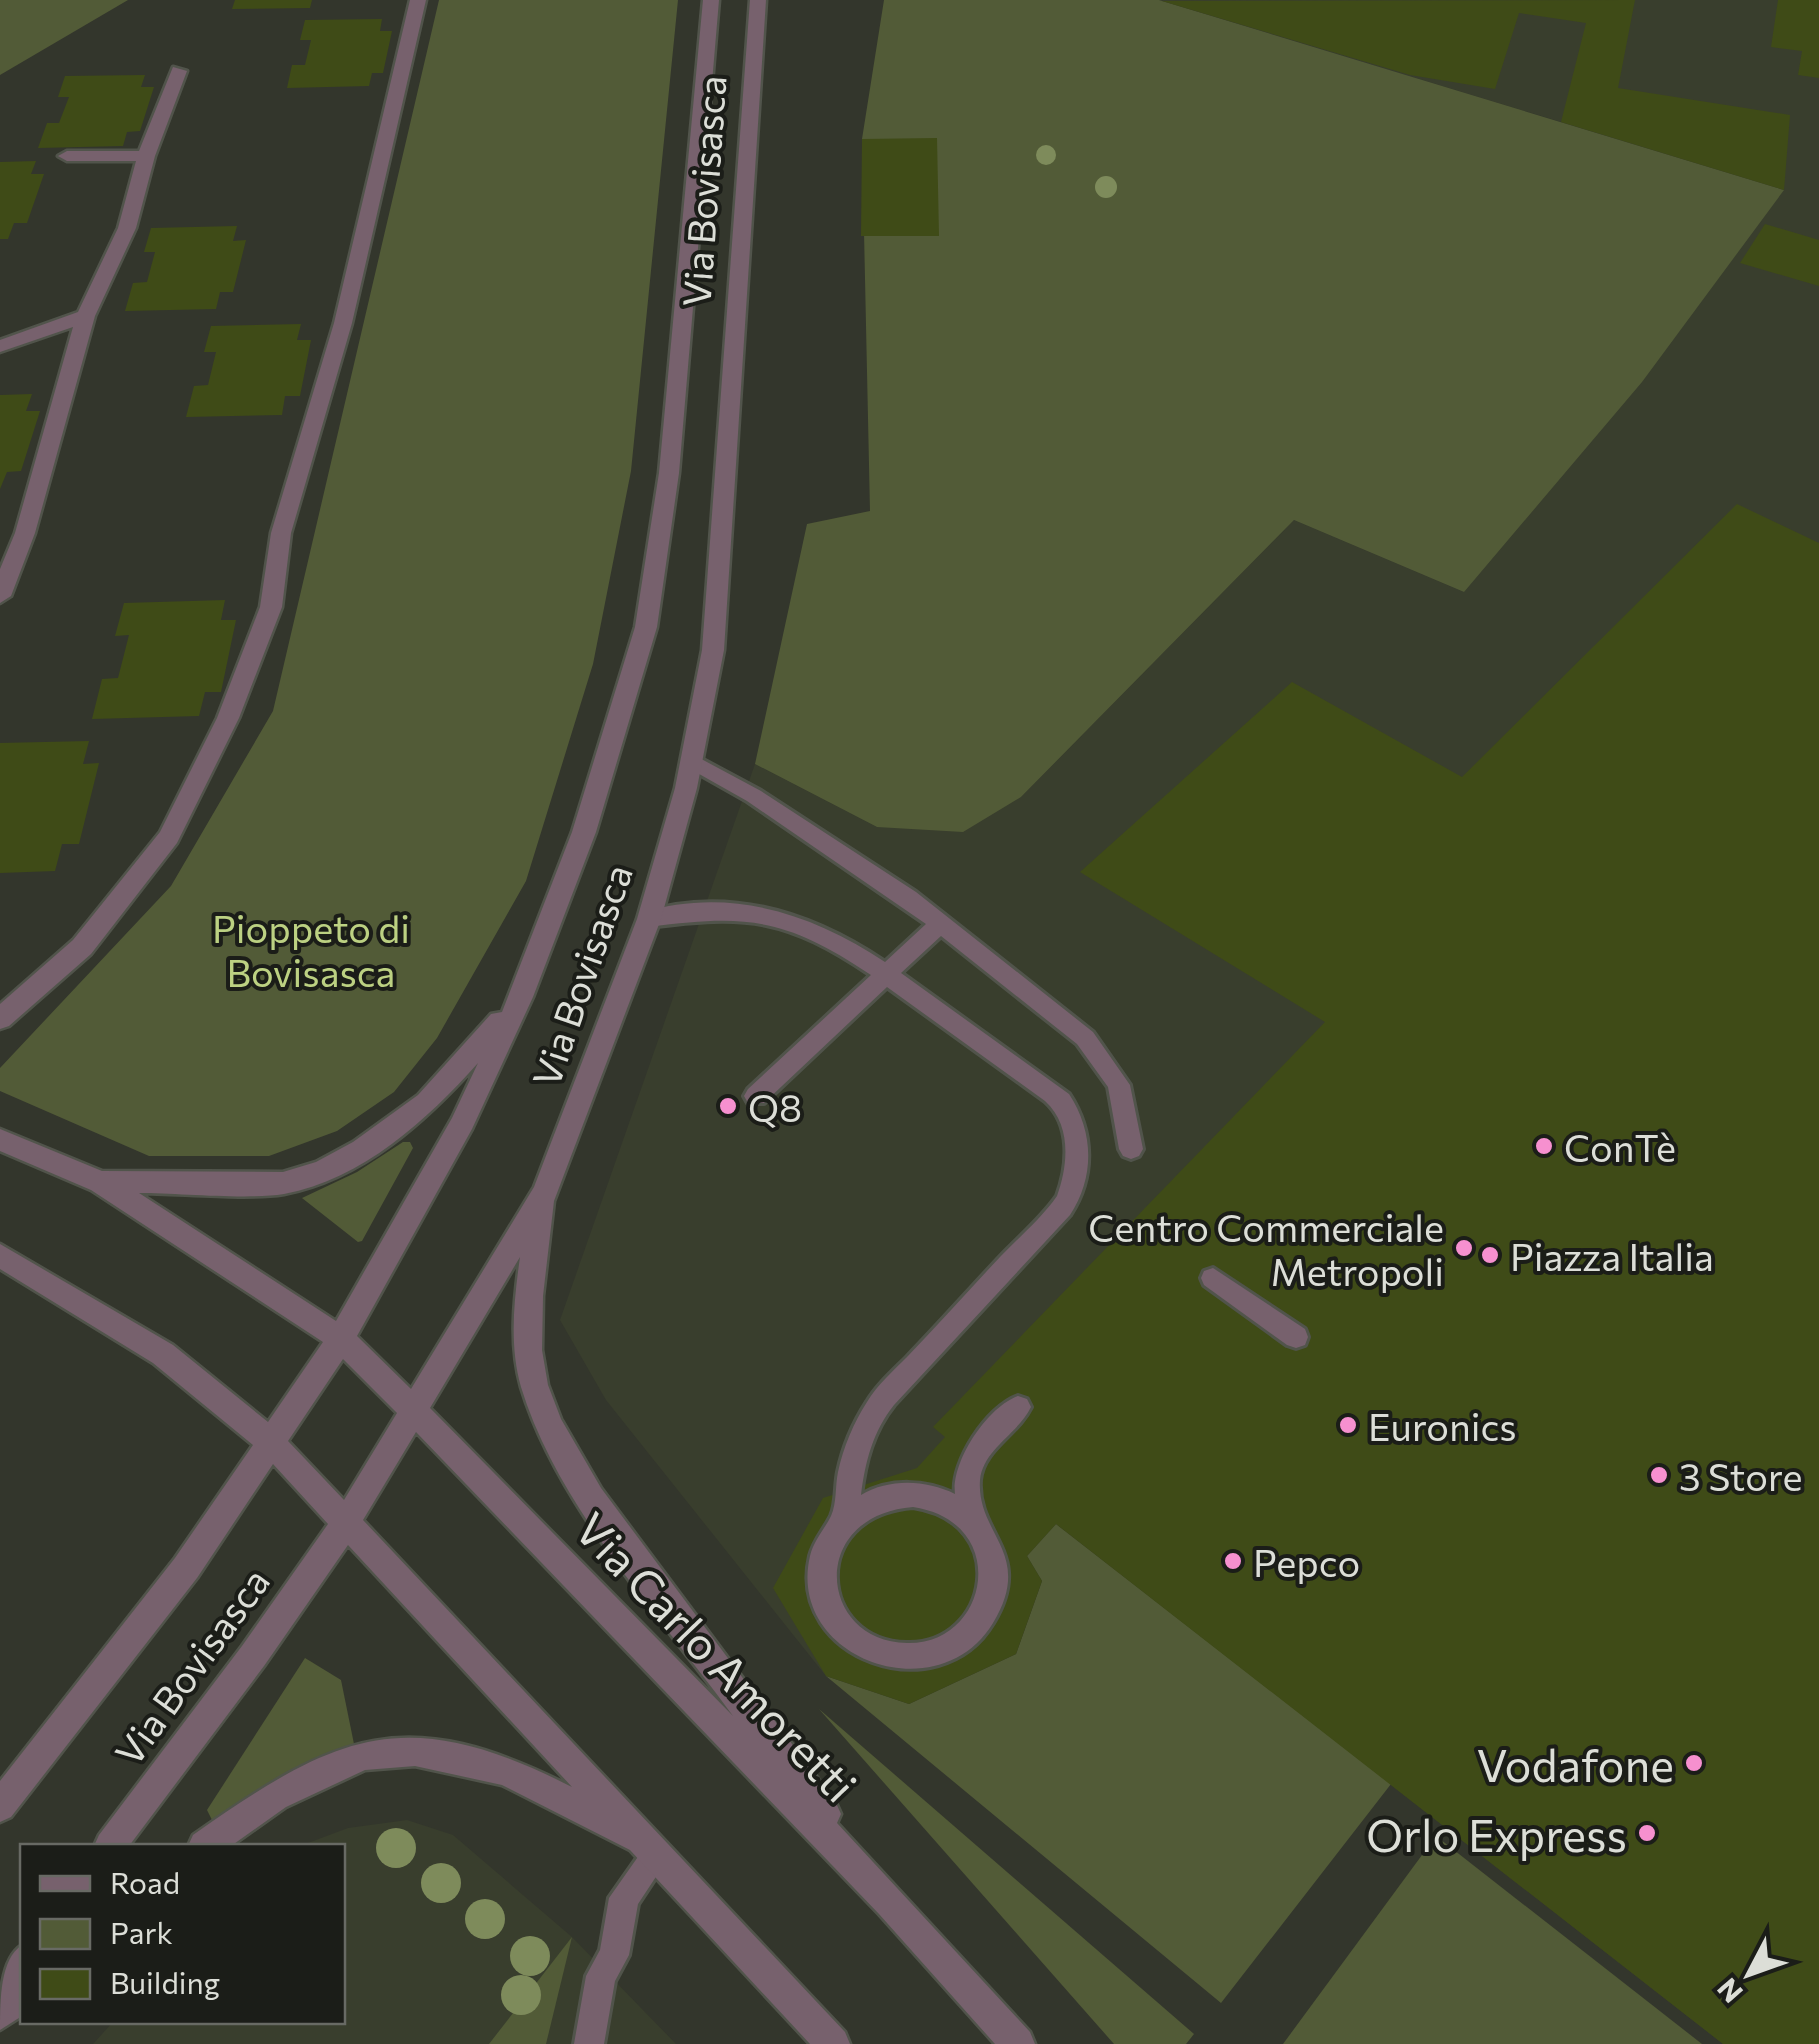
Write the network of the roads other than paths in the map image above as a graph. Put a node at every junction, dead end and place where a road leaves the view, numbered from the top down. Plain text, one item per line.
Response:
1 (418, 0) edge
2 (712, 0) edge
3 (758, 0) edge
4 (179, 71) dead end
5 (67, 156) dead end
6 (146, 156) junction
7 (86, 316) junction
8 (0, 346) edge
9 (0, 596) edge
10 (692, 761) junction
11 (650, 919) junction
12 (940, 924) junction
13 (887, 974) junction
14 (521, 996) junction
15 (0, 1019) edge
16 (756, 1096) dead end
17 (0, 1140) edge
18 (1131, 1149) dead end
19 (100, 1182) junction
20 (546, 1191) junction
21 (0, 1255) edge
22 (1213, 1278) dead end
23 (1296, 1337) dead end
24 (341, 1340) junction
25 (1018, 1407) dead end
26 (414, 1412) junction
27 (272, 1442) junction
28 (346, 1520) junction
29 (843, 1521) junction
30 (981, 1532) junction
31 (0, 1806) edge
32 (112, 1844) edge
33 (207, 1844) edge
34 (651, 1848) junction
35 (891, 1902) junction
36 (20, 1965) edge
37 (0, 1992) edge
38 (20, 1996) edge
39 (0, 2013) edge
40 (589, 2044) edge
41 (833, 2044) edge
42 (1018, 2044) edge

1 - 15 street
2 - 14 street, Via Bovisasca
3 - 10 street, Via Bovisasca
4 - 6 street
5 - 6 street
6 - 7 street
7 - 8 street
7 - 9 street
10 - 11 street, Via Bovisasca
10 - 12 lane
11 - 13 lane
11 - 20 street, Via Bovisasca
12 - 13 lane
12 - 18 lane
13 - 16 lane
13 - 29 lane
14 - 19 street
14 - 24 street, Via Bovisasca
17 - 19 street
19 - 24 street, Via Carlo Amoretti
20 - 26 street, Via Bovisasca
20 - 35 street
21 - 27 street
22 - 23 lane
24 - 26 street, Via Carlo Amoretti
24 - 27 street, Via Bovisasca
25 - 30 lane
26 - 28 street, Via Bovisasca
26 - 35 street, Via Carlo Amoretti
27 - 28 street
27 - 31 street, Via Bovisasca
28 - 32 street, Via Bovisasca
28 - 34 street
29 - 30 lane
29 - 30 lane
33 - 34 street
34 - 40 lane
34 - 41 street
35 - 42 street, Via Carlo Amoretti
36 - 37 street
38 - 39 street

